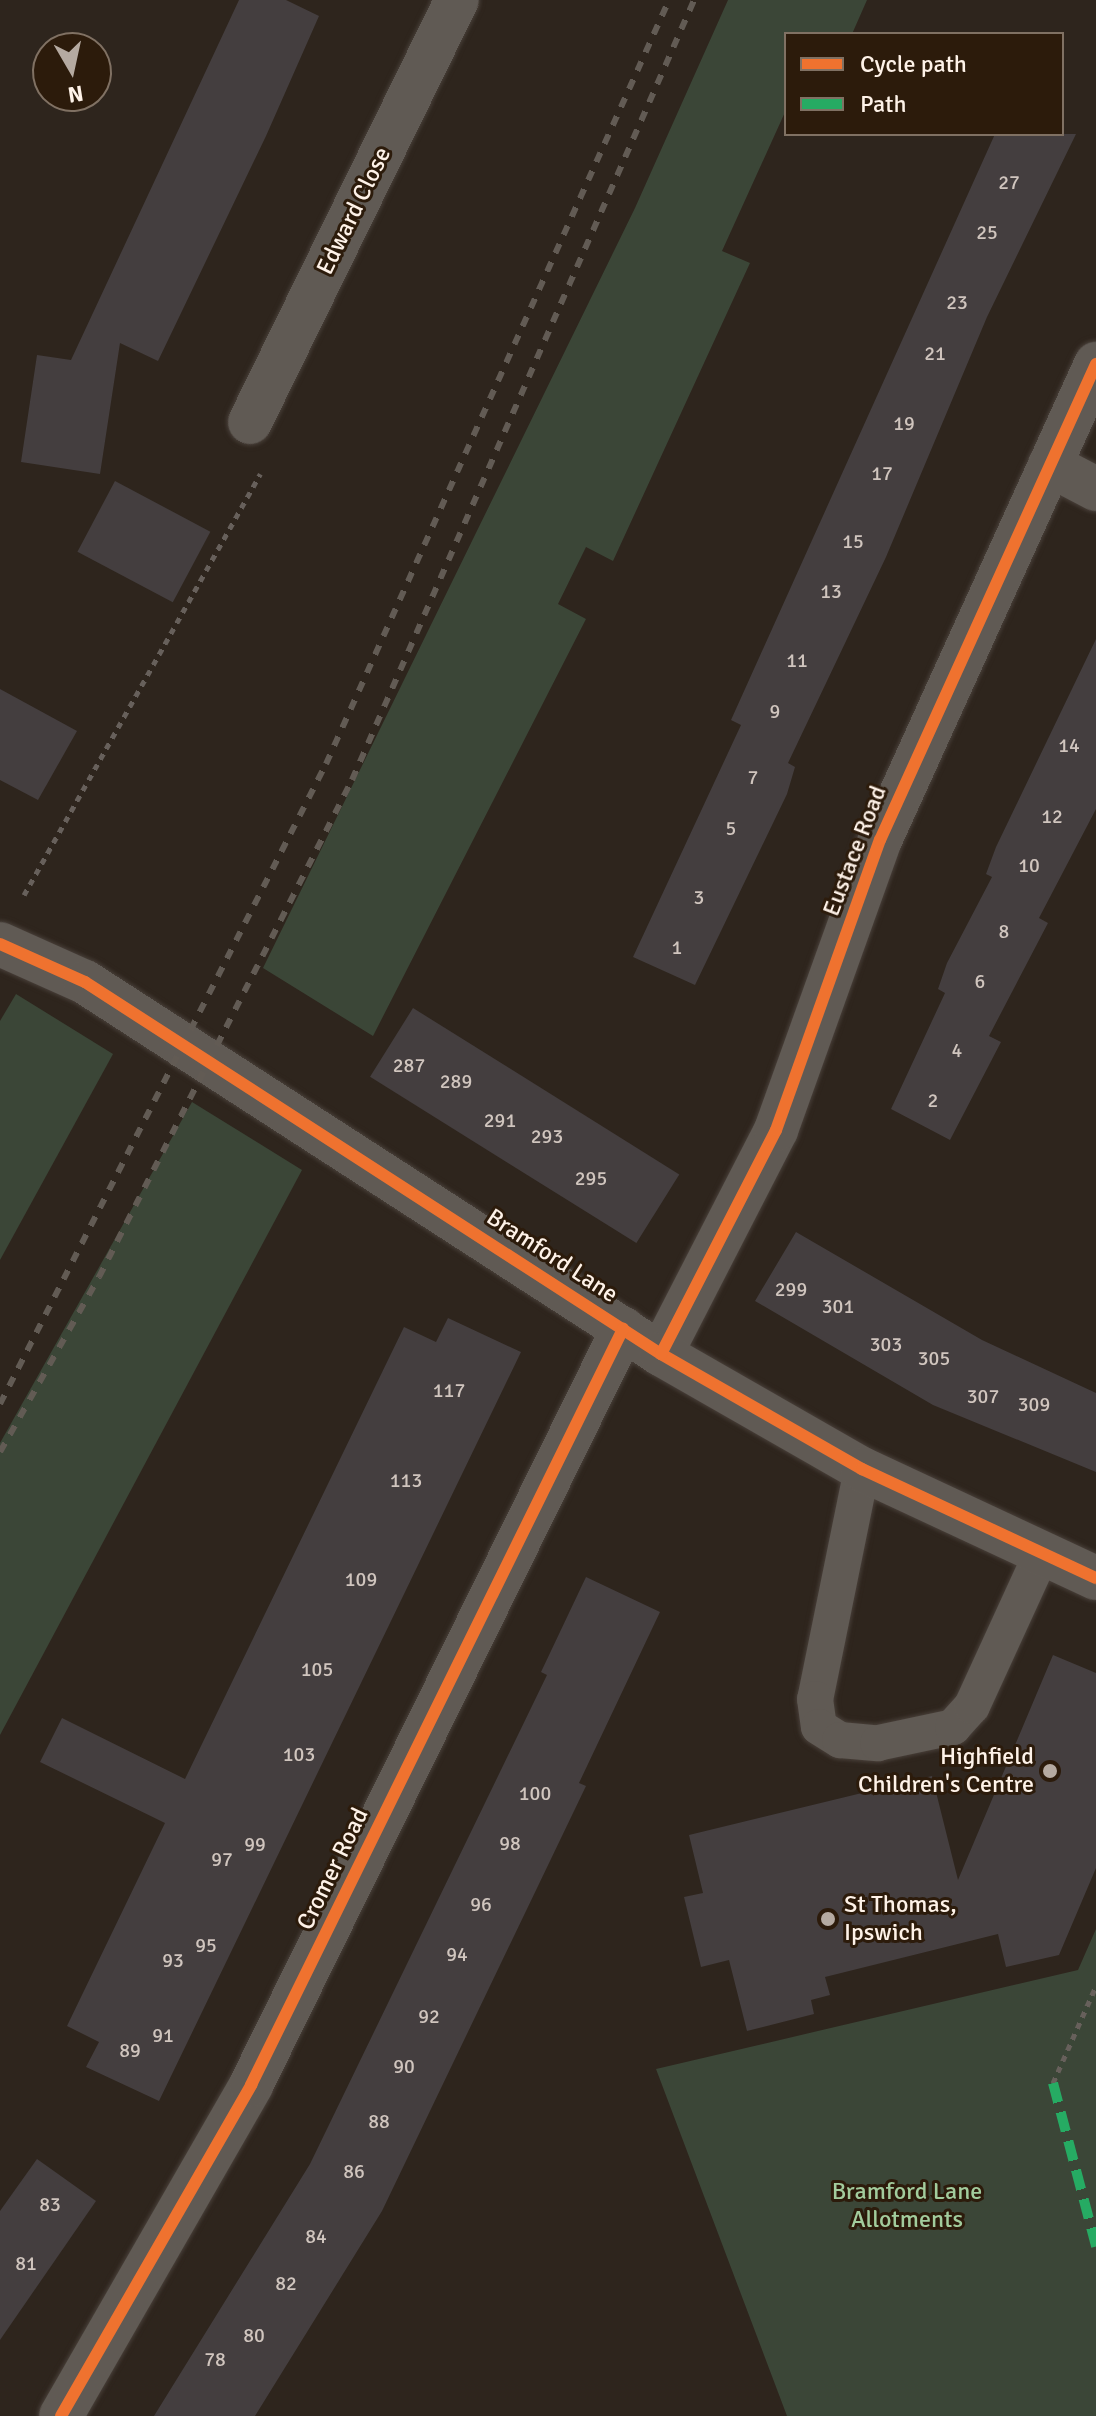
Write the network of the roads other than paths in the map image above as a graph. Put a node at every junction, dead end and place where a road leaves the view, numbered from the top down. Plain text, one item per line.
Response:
1 (457, 0) edge
2 (1096, 364) edge
3 (250, 422) road end
4 (1050, 465) junction
5 (1096, 489) edge
6 (9, 925) edge
7 (623, 1329) junction
8 (661, 1354) junction
9 (862, 1469) junction
10 (1041, 1555) junction
11 (1096, 1578) edge
12 (61, 2416) edge

1 - 3 street, Edward Close
2 - 4 street, Eustace Road
4 - 5 street
4 - 8 street, Eustace Road
6 - 7 street, Bramford Lane
7 - 8 street, Bramford Lane
7 - 12 street, Cromer Road
8 - 9 street, Bramford Lane
9 - 10 street, Bramford Lane
9 - 10 lane
10 - 11 street, Bramford Lane

